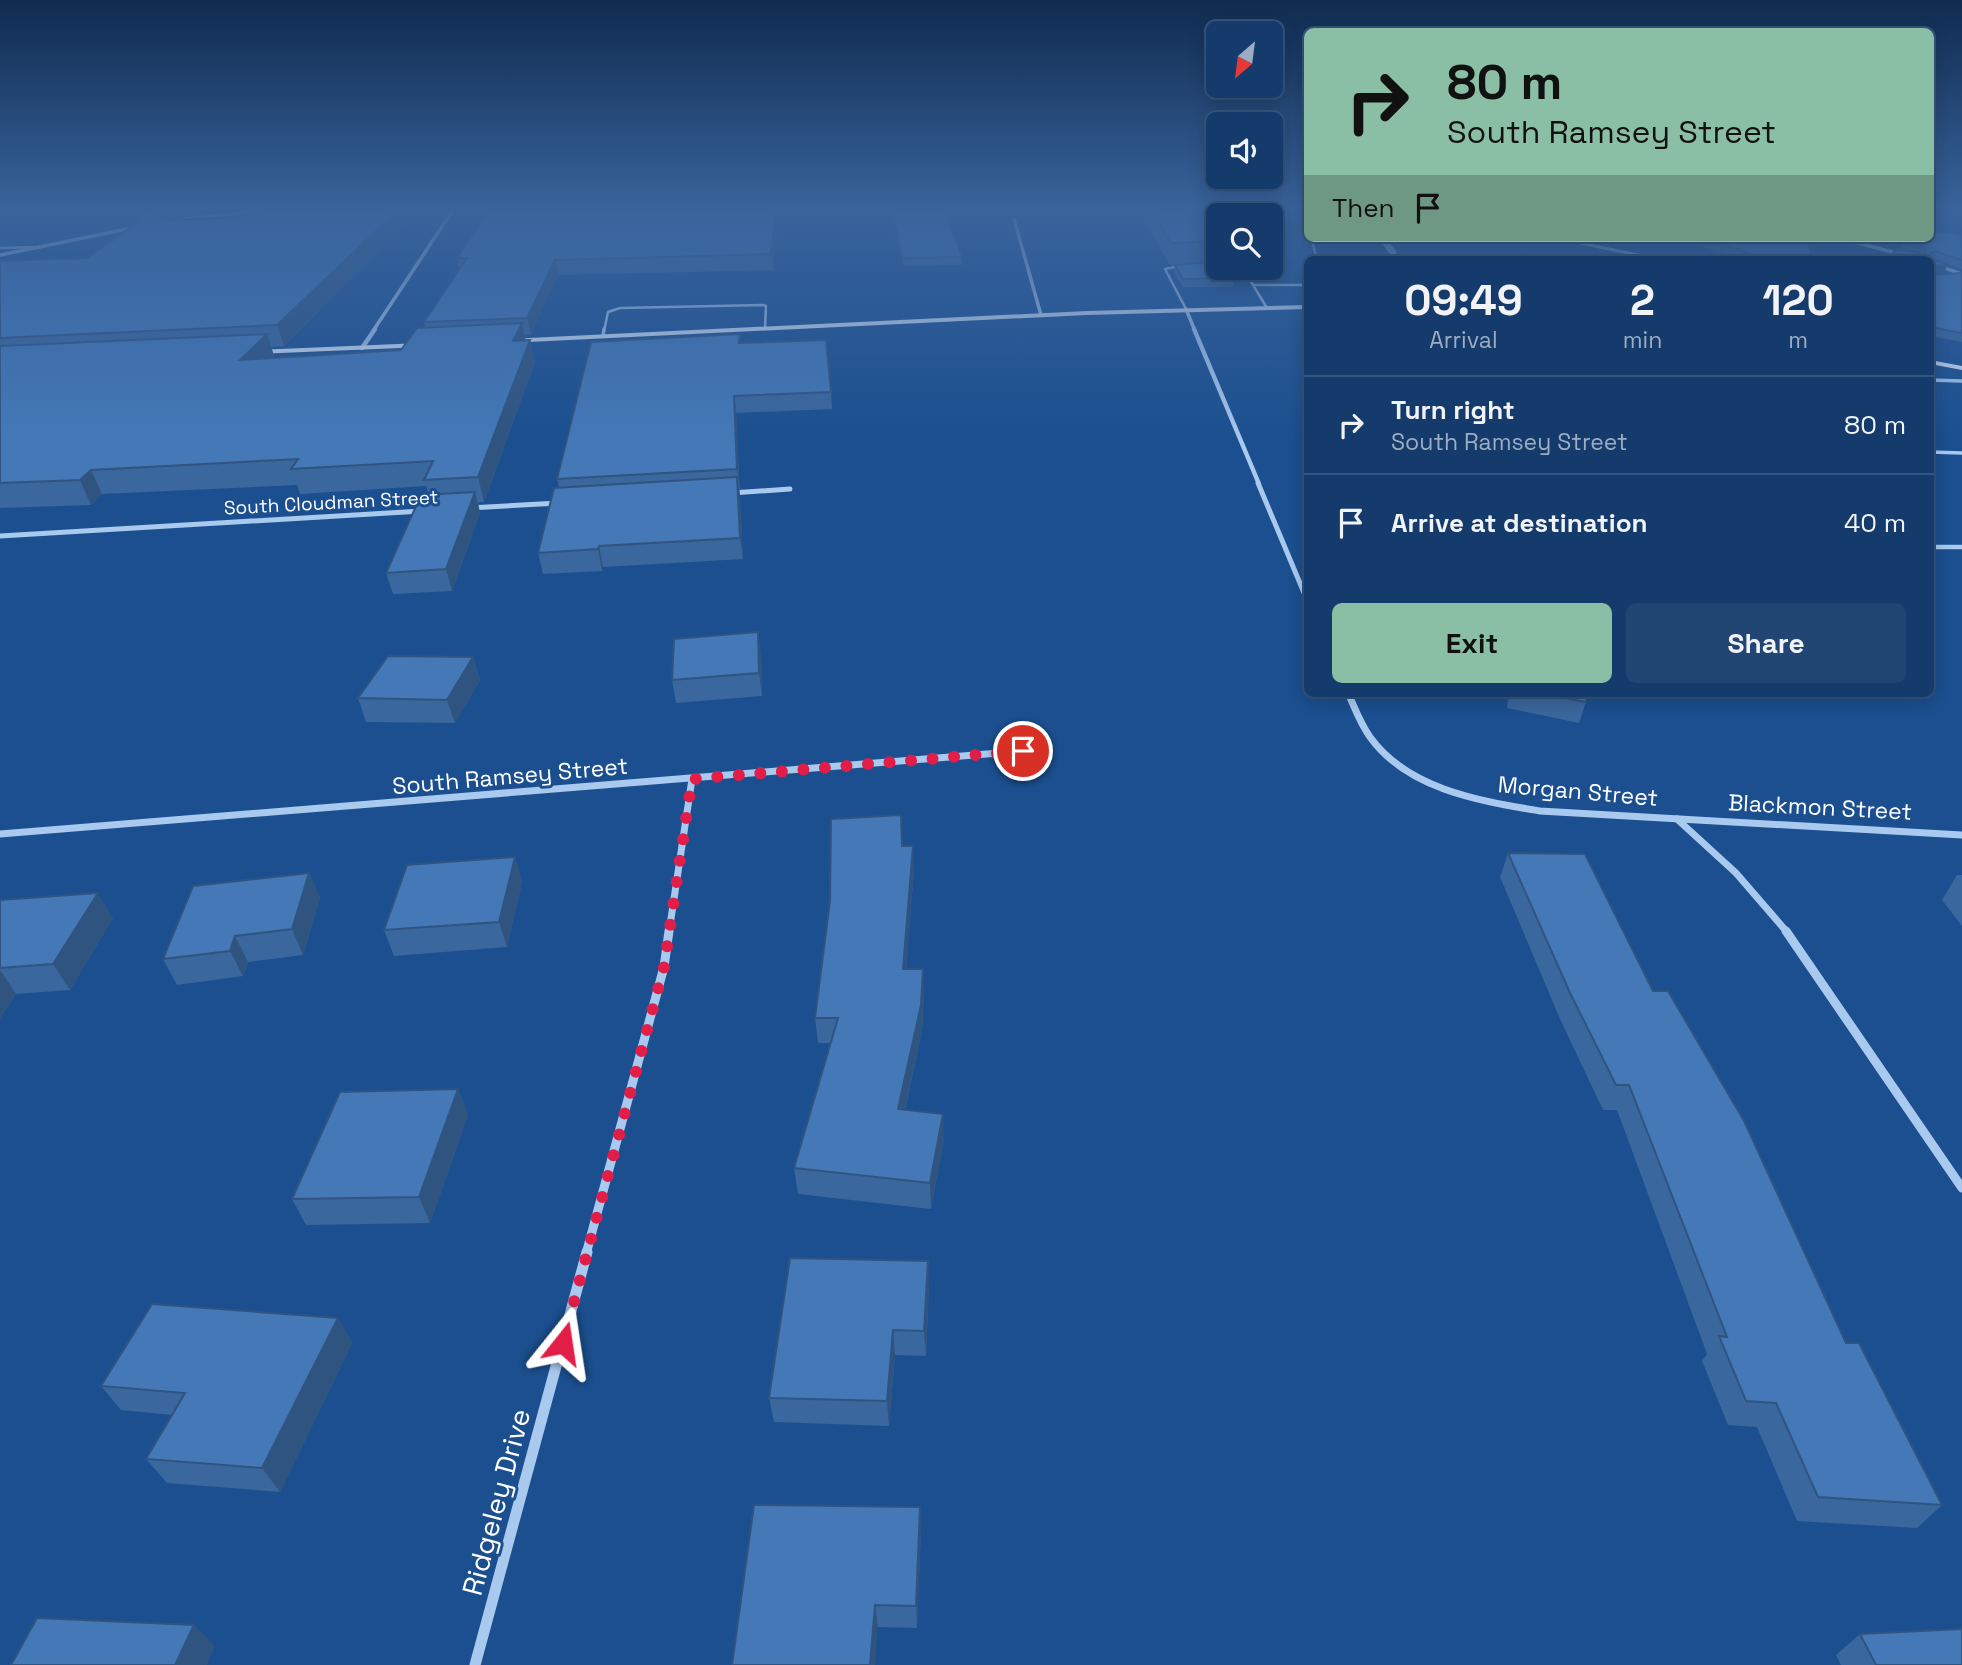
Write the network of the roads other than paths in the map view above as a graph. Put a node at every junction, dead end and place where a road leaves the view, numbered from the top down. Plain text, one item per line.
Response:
1 (402, 288) edge
2 (1033, 288) edge
3 (1175, 288) edge
4 (1255, 288) edge
5 (1304, 307) edge
6 (1267, 308) junction
7 (1186, 309) junction
8 (1041, 315) junction
9 (765, 328) junction
10 (603, 336) junction
11 (496, 341) edge
12 (429, 344) edge
13 (362, 348) junction
14 (250, 353) edge
15 (1934, 363) edge
16 (1962, 368) edge
17 (1934, 380) edge
18 (1962, 381) edge
19 (1934, 452) edge
20 (1962, 453) edge
21 (790, 489) dead end
22 (723, 493) edge
23 (562, 502) edge
24 (454, 509) edge
25 (427, 510) edge
26 (0, 536) edge
27 (1934, 547) edge
28 (1962, 547) edge
29 (1304, 593) edge
30 (1350, 697) edge
31 (1023, 751) dead end
32 (692, 779) junction
33 (1676, 818) junction
34 (0, 834) edge
35 (1962, 835) edge
36 (1962, 1188) edge
37 (475, 1665) edge

1 - 13 street
2 - 8 street
3 - 7 lane
4 - 6 lane
5 - 6 street
6 - 7 street
7 - 8 street
7 - 29 street
8 - 9 street
9 - 10 street
9 - 10 lane
10 - 11 street
12 - 13 street
13 - 14 street
15 - 16 street
17 - 18 lane
19 - 20 lane
21 - 22 street
23 - 24 street, South Cloudman Street
25 - 26 street, South Cloudman Street
27 - 28 lane
30 - 33 street, Morgan Street
31 - 32 street, South Ramsey Street
32 - 34 street, South Ramsey Street
32 - 37 street, Ridgeley Drive
33 - 35 street, Blackmon Street
33 - 36 street, Morgan Street

